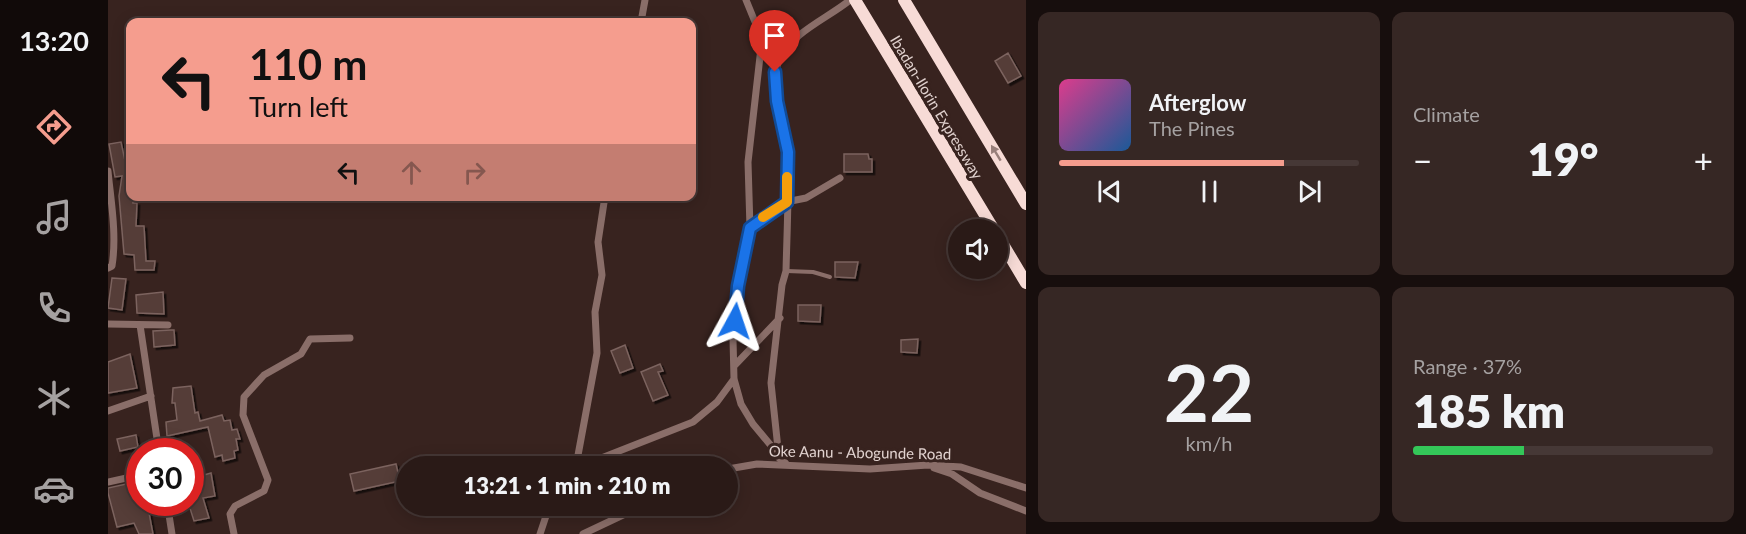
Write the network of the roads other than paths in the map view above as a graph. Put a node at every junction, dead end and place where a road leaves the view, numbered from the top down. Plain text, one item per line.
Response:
1 (645, 0) edge
2 (746, 0) edge
3 (849, 0) edge
4 (855, 0) edge
5 (904, 0) edge
6 (642, 18) edge
7 (108, 171) edge
8 (840, 178) dead end
9 (604, 201) edge
10 (787, 202) junction
11 (1026, 204) edge
12 (987, 219) edge
13 (750, 228) junction
14 (1008, 253) edge
15 (108, 268) edge
16 (786, 271) junction
17 (830, 277) dead end
18 (1026, 283) edge
19 (780, 318) junction
20 (108, 324) edge
21 (140, 325) junction
22 (168, 325) dead end
23 (350, 338) dead end
24 (734, 366) junction
25 (734, 379) junction
26 (151, 396) junction
27 (108, 411) edge
28 (157, 438) edge
29 (578, 456) edge
30 (606, 456) edge
31 (779, 458) junction
32 (787, 465) junction
33 (928, 465) junction
34 (738, 467) edge
35 (126, 478) edge
36 (108, 482) edge
37 (1026, 488) edge
38 (1026, 511) edge
39 (169, 516) edge
40 (546, 516) edge
41 (621, 516) edge
42 (172, 534) edge
43 (234, 534) edge
44 (540, 534) edge
45 (583, 534) edge

1 - 6 street
2 - 13 street
3 - 10 street
4 - 12 highway, Ibadan-Ilorin Expressway
11 -> 5 highway, Ibadan-Ilorin Expressway
7 - 15 street
8 - 10 street
9 - 29 street
10 - 13 street
10 - 16 street
13 - 24 street
14 - 18 highway
16 - 17 lane
16 - 19 street
19 - 24 street
19 - 31 street
20 - 21 street
21 - 22 street
21 - 26 street
23 - 43 street
24 - 25 street
25 - 30 street
25 - 31 street
26 - 27 street
26 - 28 street
31 - 32 street
32 - 33 street, Oke Aanu - Abogunde Road
32 - 34 street, Oke Aanu - Abogunde Road
33 - 37 street, Oke Aanu - Abogunde Road
33 - 38 street
35 - 36 street
39 - 42 street
40 - 44 street
41 - 45 street

